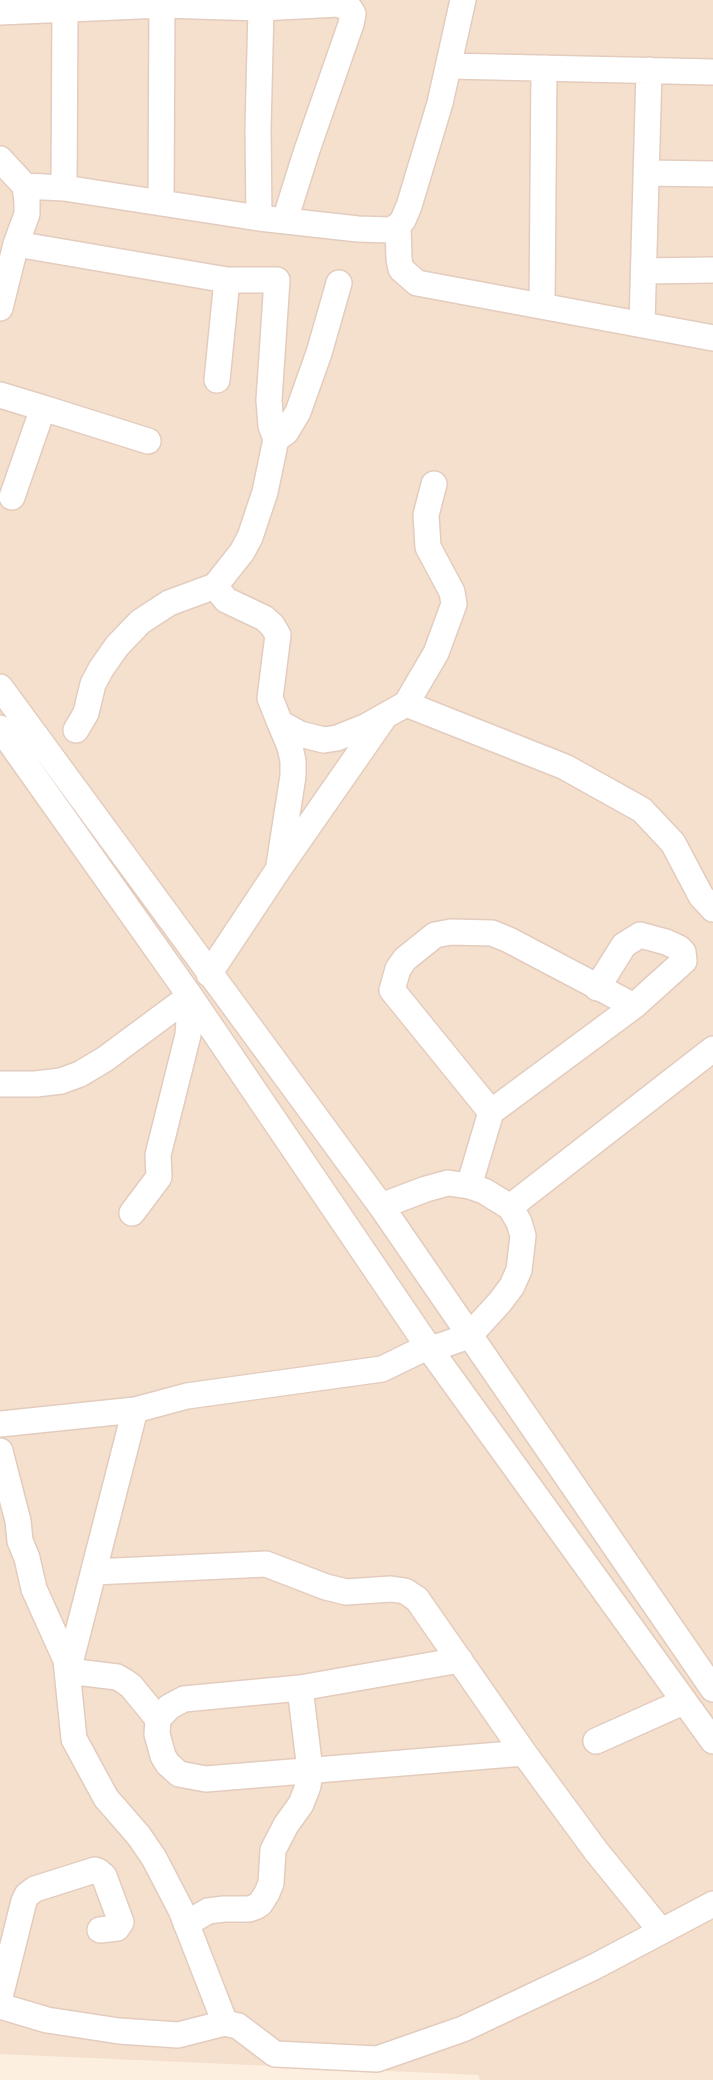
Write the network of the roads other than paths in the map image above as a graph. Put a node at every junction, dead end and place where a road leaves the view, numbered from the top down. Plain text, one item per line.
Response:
1 (463, 0) edge
2 (162, 5) junction
3 (261, 8) junction
4 (65, 10) junction
5 (0, 12) edge
6 (450, 66) junction
7 (544, 68) junction
8 (649, 70) junction
9 (713, 72) edge
10 (0, 159) edge
11 (646, 173) junction
12 (713, 174) edge
13 (259, 180) junction
14 (25, 186) junction
15 (295, 187) junction
16 (64, 188) junction
17 (161, 203) junction
18 (259, 218) junction
19 (285, 220) junction
20 (398, 226) junction
21 (16, 244) junction
22 (713, 270) edge
23 (644, 271) junction
24 (227, 280) junction
25 (339, 282) dead end
26 (542, 306) junction
27 (0, 308) edge
28 (642, 324) junction
29 (713, 338) edge
30 (217, 380) dead end
31 (0, 395) edge
32 (43, 408) junction
33 (276, 440) junction
34 (148, 441) dead end
35 (434, 484) dead end
36 (12, 497) dead end
37 (215, 586) junction
38 (0, 687) edge
39 (406, 704) junction
40 (385, 717) junction
41 (280, 723) junction
42 (0, 728) edge
43 (76, 730) dead end
44 (278, 870) junction
45 (713, 909) edge
46 (210, 974) junction
47 (597, 988) junction
48 (186, 999) junction
49 (634, 1006) junction
50 (713, 1049) edge
51 (0, 1084) edge
52 (491, 1112) junction
53 (469, 1186) junction
54 (380, 1206) junction
55 (510, 1207) junction
56 (132, 1213) dead end
57 (469, 1336) junction
58 (429, 1348) junction
59 (135, 1410) junction
60 (0, 1424) edge
61 (0, 1451) edge
62 (94, 1572) junction
63 (460, 1660) junction
64 (68, 1671) junction
65 (300, 1688) junction
66 (713, 1689) edge
67 (683, 1702) junction
68 (158, 1719) junction
69 (596, 1741) dead end
70 (713, 1742) edge
71 (524, 1753) junction
72 (310, 1770) junction
73 (713, 1904) edge
74 (186, 1924) junction
75 (100, 1930) dead end
76 (661, 1931) junction
77 (0, 1997) edge
78 (0, 2006) edge
79 (226, 2024) junction

1 - 6 street
2 - 3 street
2 - 4 street
2 - 17 street
3 - 13 street
3 - 15 street
4 - 5 street
4 - 16 street
6 - 7 street
6 - 20 street
7 - 8 street
7 - 26 street
8 - 9 street
8 - 11 street
10 - 14 street
11 - 12 street
11 - 23 street
13 - 15 street
13 - 18 street
14 - 16 street
14 - 21 street
15 - 19 street
16 - 17 street
17 - 18 street
18 - 19 street
19 - 20 street
20 - 26 street
21 - 24 street
21 - 27 street
22 - 23 street
23 - 28 street
24 - 30 street
24 - 33 street
25 - 33 street
26 - 28 street
28 - 29 street
31 - 32 street
32 - 34 street
32 - 36 street
33 - 37 street
35 - 39 street
37 - 41 street
37 - 43 street
38 - 46 street
39 - 40 street
39 - 45 street
40 - 41 street
40 - 44 street
41 - 44 street
42 - 48 street
44 - 46 street
46 - 54 street
47 - 49 street
47 - 49 street
47 - 52 street
48 - 51 street
48 - 56 street
48 - 58 street
49 - 52 street
50 - 55 street
52 - 53 street
53 - 54 street
53 - 55 street
54 - 57 street
55 - 57 street
57 - 58 street
57 - 66 street
58 - 59 street
58 - 67 street
59 - 60 street
59 - 62 street
61 - 64 street
62 - 63 street
62 - 64 street
63 - 65 street
63 - 71 street
64 - 68 street
64 - 74 street
65 - 68 street
65 - 72 street
67 - 69 street
67 - 70 street
68 - 72 street
71 - 72 street
71 - 76 street
72 - 74 street
73 - 76 street
74 - 79 street
75 - 77 street
76 - 79 street
78 - 79 street

